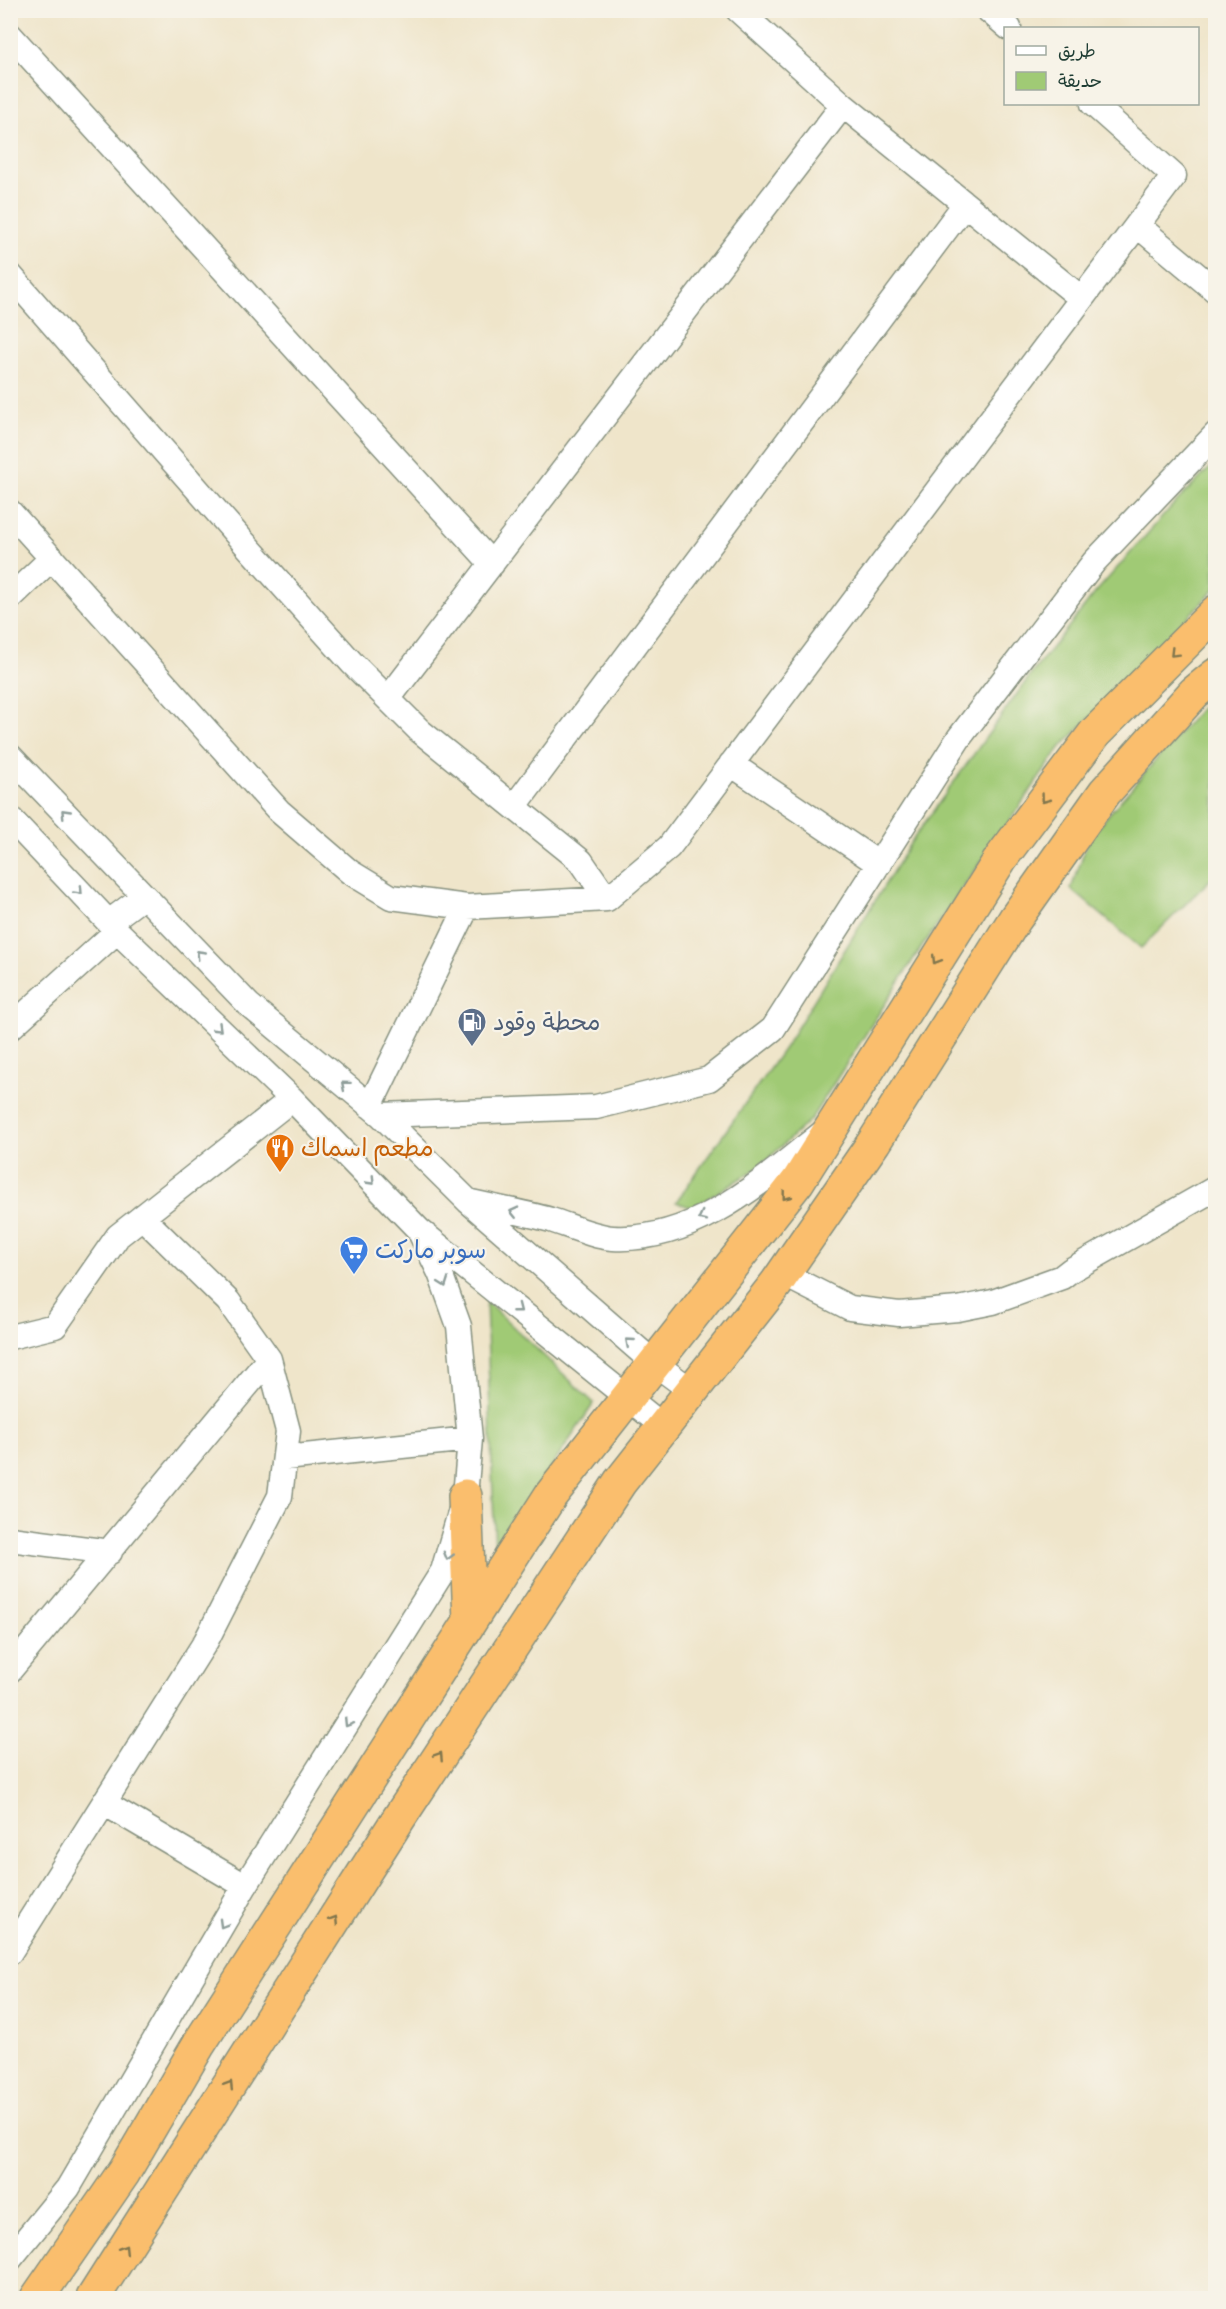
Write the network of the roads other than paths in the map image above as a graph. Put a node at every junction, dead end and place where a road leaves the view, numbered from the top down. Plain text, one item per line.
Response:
1 (738, 10) edge
2 (988, 10) edge
3 (1008, 27) edge
4 (10, 35) edge
5 (843, 105) junction
6 (1094, 105) edge
7 (965, 204) junction
8 (1137, 225) junction
9 (10, 275) edge
10 (1215, 291) edge
11 (1081, 298) junction
12 (1215, 434) edge
13 (10, 512) edge
14 (52, 558) junction
15 (492, 564) junction
16 (10, 598) edge
17 (1215, 612) edge
18 (1215, 675) edge
19 (388, 699) junction
20 (10, 756) edge
21 (731, 764) junction
22 (514, 807) junction
23 (10, 818) edge
24 (879, 864) junction
25 (144, 896) junction
26 (607, 899) junction
27 (467, 907) junction
28 (113, 927) junction
29 (10, 1028) edge
30 (292, 1099) junction
31 (375, 1110) junction
32 (834, 1123) junction
33 (1215, 1188) edge
34 (468, 1202) junction
35 (142, 1217) junction
36 (419, 1230) junction
37 (783, 1275) junction
38 (10, 1337) edge
39 (269, 1359) junction
40 (654, 1364) junction
41 (692, 1391) junction
42 (628, 1396) junction
43 (664, 1427) junction
44 (470, 1438) junction
45 (285, 1458) junction
46 (465, 1496) junction
47 (10, 1539) edge
48 (110, 1552) junction
49 (470, 1621) junction
50 (10, 1670) edge
51 (104, 1803) junction
52 (245, 1886) junction
53 (10, 1952) edge
54 (10, 2259) edge
55 (37, 2298) edge
56 (93, 2298) edge

1 - 5 street
2 - 3 street
4 - 15 street
5 - 7 street
5 - 15 street
6 - 8 street
7 - 11 street
7 - 22 street
8 - 10 street
8 - 11 street
9 - 19 street
11 - 21 street
12 - 24 street
13 - 14 street
14 - 16 street
14 - 27 street
15 - 19 street
17 -> 32 highway
18 - 37 highway
19 - 22 street
25 -> 20 street
21 - 24 street
21 - 26 street
22 - 26 street
23 -> 28 street
24 - 31 street
25 - 28 street
31 -> 25 street
26 - 27 street
27 - 31 street
28 - 29 street
28 -> 30 street
30 - 35 street
30 -> 36 street
31 - 34 street
32 -> 34 street
32 -> 40 highway
33 - 37 street
40 -> 34 street
35 - 38 street
35 - 39 street
36 -> 42 street
36 -> 44 street
37 - 41 highway
39 - 45 street
39 - 48 street
40 - 41 street
40 - 42 highway
41 - 43 highway
42 - 43 street
42 - 49 highway
56 -> 43 highway
44 - 45 street
44 - 46 street
45 - 51 street
46 - 49 highway
46 -> 52 street
47 - 48 street
48 - 50 street
49 - 55 highway
51 - 52 street
51 - 53 street
52 -> 54 street

